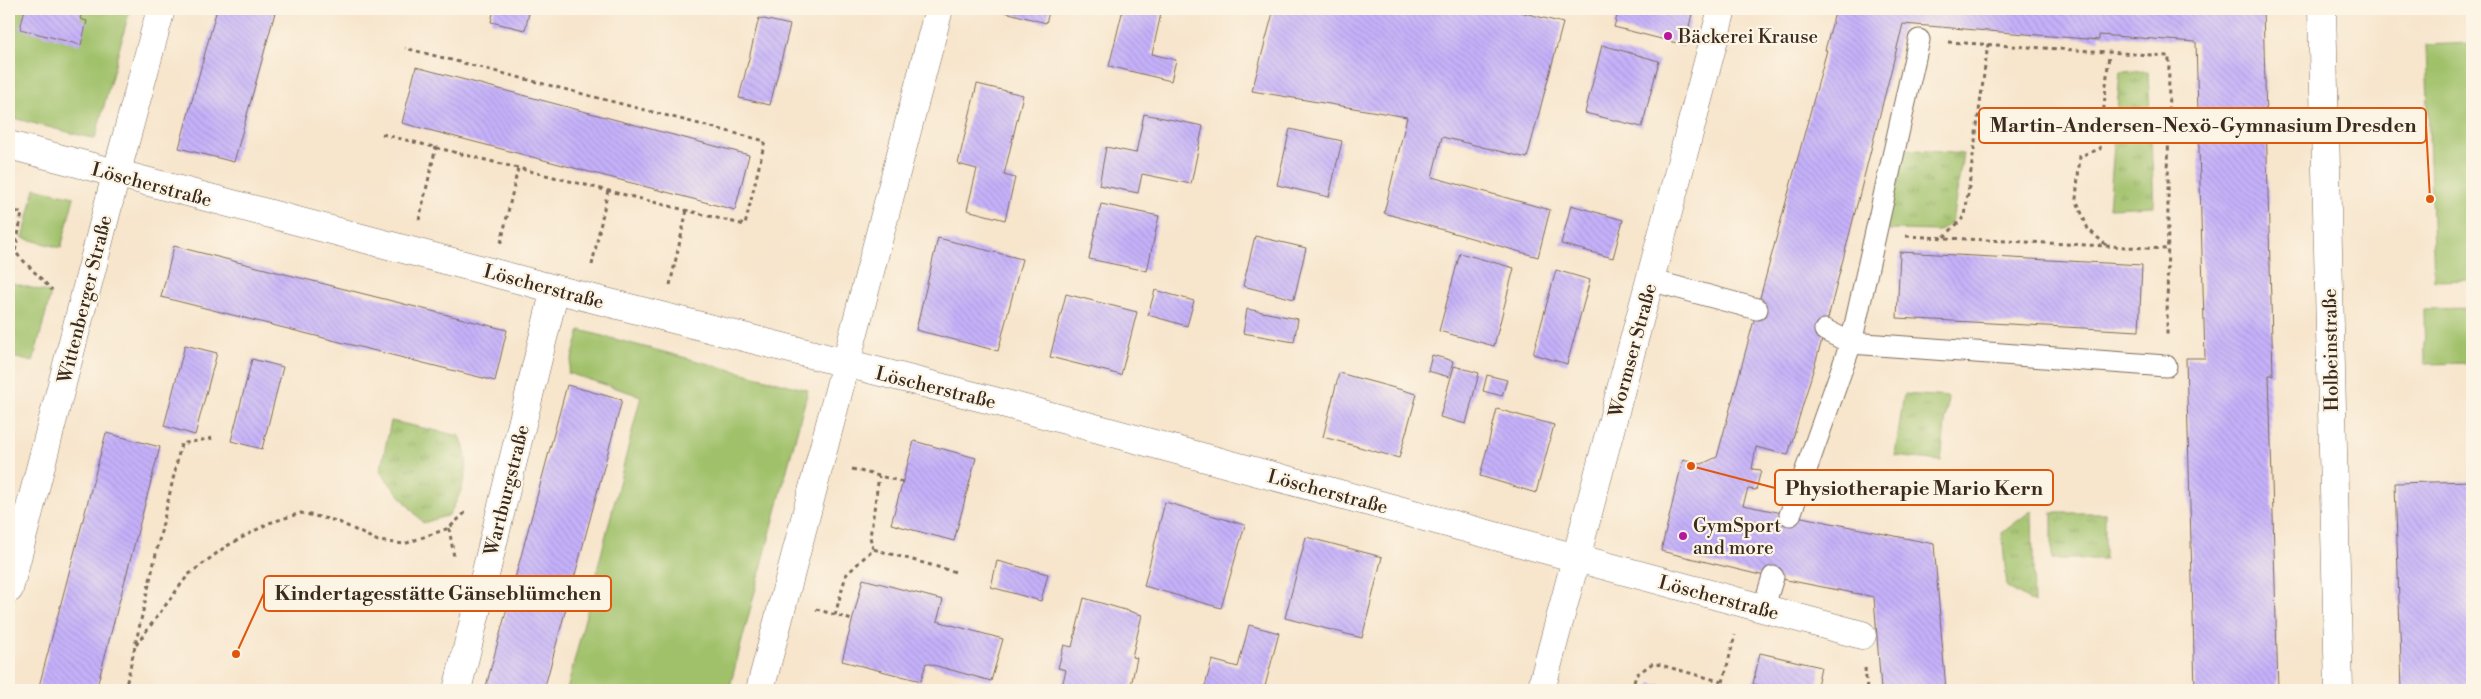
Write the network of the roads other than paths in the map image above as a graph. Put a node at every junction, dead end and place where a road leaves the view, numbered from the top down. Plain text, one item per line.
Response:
1 (161, 9) edge
2 (939, 9) edge
3 (1722, 9) edge
4 (2322, 9) edge
5 (1919, 40) road end
6 (9, 145) edge
7 (116, 175) junction
8 (1650, 280) junction
9 (555, 289) junction
10 (1757, 309) dead end
11 (1825, 330) dead end
12 (1850, 343) junction
13 (845, 365) junction
14 (2166, 366) road end
15 (1790, 515) dead end
16 (1576, 558) junction
17 (1773, 577) dead end
18 (9, 589) edge
19 (1753, 606) junction
20 (1862, 635) dead end
21 (457, 690) edge
22 (760, 690) edge
23 (1541, 690) edge
24 (2338, 690) edge

1 - 7 street, Wittenberger Straße
2 - 13 street
3 - 8 street, Wormser Straße
4 - 24 street, Holbeinstraße
5 - 12 lane
6 - 7 street, Löscherstraße
7 - 9 street, Löscherstraße
7 - 18 street, Wittenberger Straße
8 - 10 lane
8 - 16 street, Wormser Straße
9 - 13 street, Löscherstraße
9 - 21 street, Wartburgstraße
11 - 12 lane
12 - 14 lane
12 - 15 lane
13 - 16 street, Löscherstraße
13 - 22 street
16 - 19 street, Löscherstraße
16 - 23 street, Wormser Straße
17 - 19 lane
19 - 20 street, Löscherstraße

